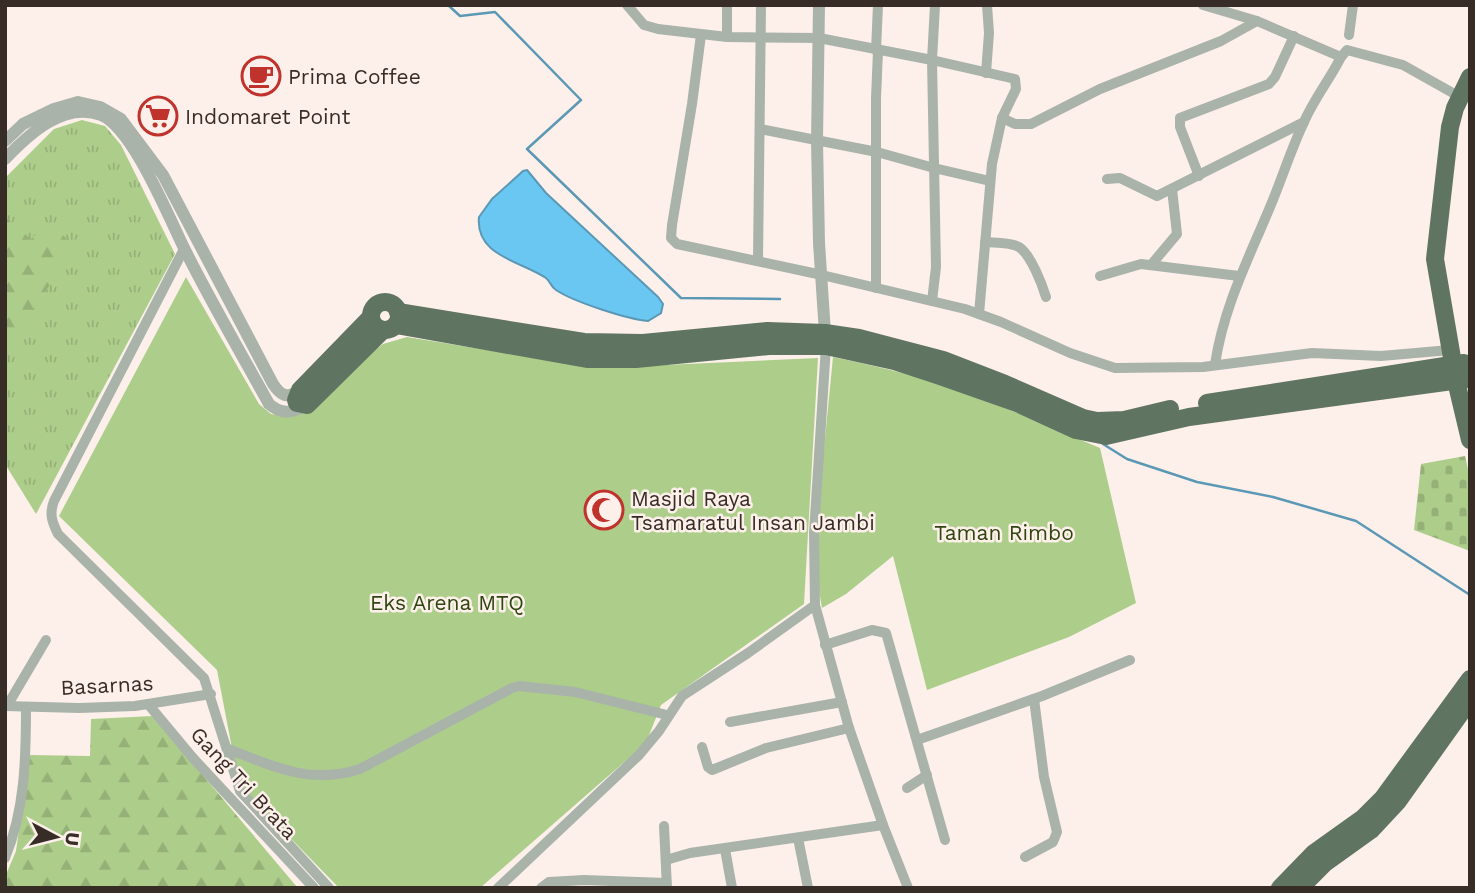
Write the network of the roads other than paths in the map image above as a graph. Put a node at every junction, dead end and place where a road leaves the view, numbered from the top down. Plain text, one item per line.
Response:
1 (627, 5) edge
2 (727, 5) edge
3 (761, 5) edge
4 (819, 5) edge
5 (878, 5) edge
6 (935, 5) edge
7 (988, 5) edge
8 (1203, 5) edge
9 (1353, 5) edge
10 (1257, 21) junction
11 (701, 35) junction
12 (1349, 35) dead end
13 (727, 37) junction
14 (1294, 37) junction
15 (759, 38) junction
16 (819, 38) junction
17 (877, 51) junction
18 (1341, 57) junction
19 (932, 60) junction
20 (986, 73) junction
21 (1470, 78) edge
22 (1465, 99) edge
23 (1002, 118) junction
24 (1304, 122) junction
25 (760, 129) junction
26 (5, 141) edge
27 (817, 141) junction
28 (877, 152) junction
29 (5, 159) edge
30 (934, 168) junction
31 (1199, 176) junction
32 (157, 178) junction
33 (1107, 179) dead end
34 (990, 181) junction
35 (1172, 190) junction
36 (985, 242) junction
37 (184, 249) junction
38 (758, 260) junction
39 (1151, 265) junction
40 (822, 275) junction
41 (1100, 276) dead end
42 (1239, 276) junction
43 (876, 288) junction
44 (1046, 297) dead end
45 (932, 300) junction
46 (979, 314) junction
47 (825, 339) junction
48 (1215, 364) junction
49 (1462, 372) edge
50 (303, 398) junction
51 (1470, 440) edge
52 (815, 604) junction
53 (46, 640) dead end
54 (825, 645) junction
55 (1130, 660) dead end
56 (1470, 679) edge
57 (211, 694) junction
58 (1466, 698) edge
59 (1034, 699) junction
60 (842, 702) junction
61 (148, 704) junction
62 (6, 706) edge
63 (26, 708) junction
64 (667, 715) junction
65 (730, 722) dead end
66 (849, 727) junction
67 (917, 740) junction
68 (702, 747) dead end
69 (228, 749) junction
70 (927, 775) junction
71 (907, 788) dead end
72 (883, 825) junction
73 (664, 826) dead end
74 (798, 838) junction
75 (945, 840) dead end
76 (725, 849) junction
77 (1025, 857) dead end
78 (5, 858) edge
79 (666, 860) junction
80 (666, 885) edge
81 (314, 888) edge
82 (329, 888) edge
83 (498, 888) edge
84 (541, 888) edge
85 (732, 888) edge
86 (808, 888) edge
87 (908, 888) edge
88 (1280, 888) edge
89 (1300, 888) edge

1 - 11 street
2 - 13 street
3 - 15 street
4 - 16 street
5 - 17 street
6 - 19 street
7 - 20 street
8 - 10 street
9 - 12 street
10 - 14 street
10 - 23 street
11 - 13 street
11 - 38 street
13 - 15 street
14 - 18 street
14 - 31 street
15 - 16 street
15 - 25 street
16 - 17 street
16 - 27 street
17 - 19 street
17 - 28 street
18 - 22 street
18 - 24 street
19 - 20 street
19 - 30 street
20 - 23 street
21 - 22 highway
22 - 49 highway
23 - 34 street
24 - 31 street
24 - 42 street
25 - 27 street
25 - 38 street
26 - 32 street
27 - 28 street
27 - 40 street
28 - 30 street
28 - 43 street
29 - 32 street
30 - 34 street
30 - 45 street
31 - 35 street
32 - 37 street
32 - 50 street
33 - 35 street
34 - 36 street
35 - 39 street
36 - 44 street
36 - 46 street
37 - 50 street
37 - 57 street
38 - 40 street
39 - 41 street
39 - 42 street
40 - 43 street
40 - 47 street
42 - 48 street
43 - 45 street
45 - 46 street
46 - 48 street
47 - 49 highway
47 - 50 highway
47 - 52 street
48 - 49 street
49 - 51 highway
52 - 54 street
52 - 64 street
53 - 62 street
54 - 60 street
54 - 67 street
55 - 59 street
56 - 58 highway
57 - 61 street, Basarnas
57 - 69 street
58 - 88 highway
58 - 89 highway
59 - 67 street
59 - 77 street
60 - 65 street
60 - 66 street
61 - 63 street, Basarnas
61 - 81 street, Gang Tri Brata
62 - 63 street, Basarnas
63 - 78 street
64 - 69 street
64 - 83 street
66 - 68 street
66 - 72 street
67 - 70 street
69 - 82 street
70 - 71 street
70 - 75 street
72 - 74 street
72 - 87 street
73 - 79 street
74 - 76 street
74 - 86 street
76 - 79 street
76 - 85 street
79 - 80 street
80 - 84 street

